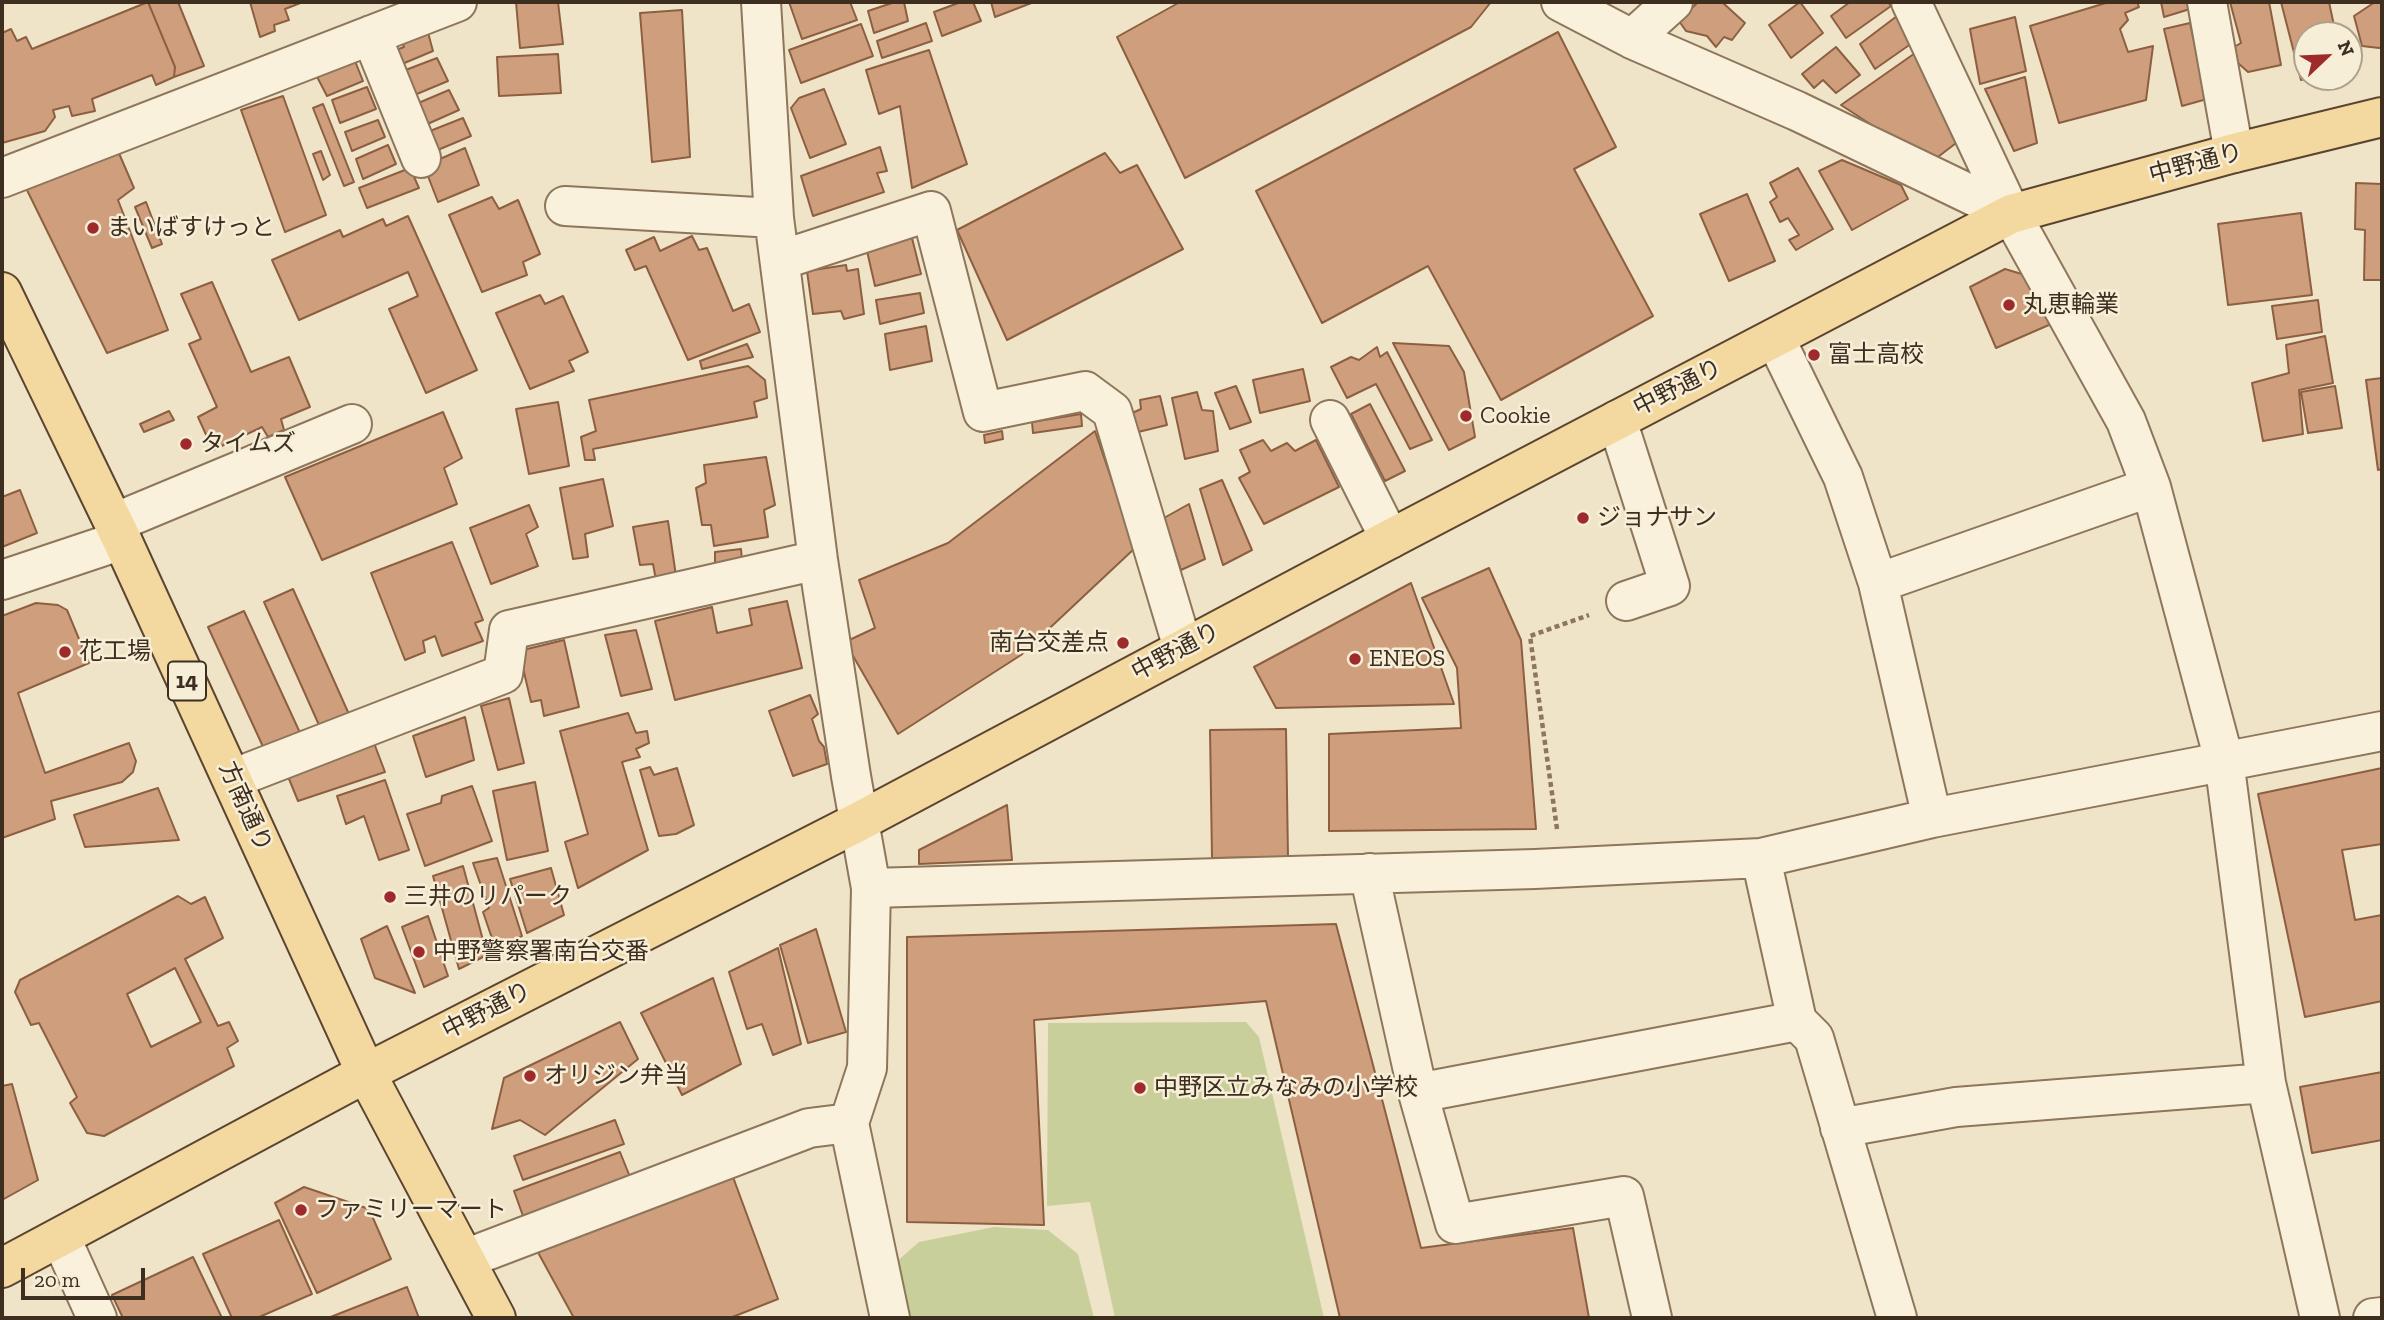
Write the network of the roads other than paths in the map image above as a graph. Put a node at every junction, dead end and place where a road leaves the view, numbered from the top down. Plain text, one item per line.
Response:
1 (457, 2) edge
2 (761, 2) edge
3 (1561, 2) edge
4 (1673, 2) edge
5 (1911, 2) edge
6 (2207, 2) edge
7 (371, 35) junction
8 (1632, 39) junction
9 (2382, 117) edge
10 (2234, 153) junction
11 (421, 158) dead end
12 (2, 178) edge
13 (565, 206) dead end
14 (2011, 214) junction
15 (774, 218) junction
16 (781, 260) junction
17 (7, 315) edge
18 (1775, 338) junction
19 (1330, 420) dead end
20 (1616, 420) junction
21 (352, 424) dead end
22 (2151, 488) junction
23 (118, 532) junction
24 (1390, 539) junction
25 (818, 560) junction
26 (2, 580) edge
27 (1878, 583) junction
28 (1626, 601) road end
29 (1183, 648) junction
30 (2382, 731) edge
31 (2224, 760) junction
32 (232, 779) junction
33 (1931, 818) junction
34 (860, 821) junction
35 (1761, 858) junction
36 (1369, 873) junction
37 (870, 905) junction
38 (1797, 1021) junction
39 (366, 1073) junction
40 (2266, 1083) junction
41 (1418, 1093) junction
42 (849, 1123) junction
43 (1840, 1128) junction
44 (61, 1238) junction
45 (465, 1259) junction
46 (2, 1268) edge
47 (2382, 1317) edge
48 (97, 1318) edge
49 (496, 1318) edge
50 (890, 1318) edge
51 (1651, 1318) edge
52 (1898, 1318) edge
53 (2320, 1318) edge
54 (2373, 1318) edge

1 - 7 street
2 - 15 street
3 - 8 street
4 - 8 street
5 - 14 street
6 - 10 street
7 - 11 street
7 - 12 street
8 - 14 street
9 - 10 main road, 中野通り
10 - 14 main road, 中野通り
13 - 15 street
14 - 18 main road, 中野通り
14 - 22 street
15 - 16 street
16 - 25 street
16 - 29 street
17 - 23 main road, 方南通り / 14
18 - 20 main road, 中野通り
18 - 27 street
19 - 24 street
20 - 24 main road, 中野通り
20 - 28 street
21 - 23 street
22 - 27 street
22 - 31 street
23 - 26 street
23 - 32 main road, 方南通り / 14
24 - 29 main road, 中野通り
25 - 32 street
25 - 34 street
27 - 33 street
29 - 34 main road, 中野通り
30 - 31 street
31 - 33 street
31 - 40 street
32 - 39 main road, 方南通り / 14
33 - 35 street
34 - 37 street
34 - 39 main road, 中野通り
35 - 36 street
35 - 38 street
36 - 37 street
36 - 41 street
37 - 42 street
38 - 41 street
38 - 43 street
39 - 44 main road, 中野通り
39 - 45 main road, 方南通り / 14
40 - 43 street
40 - 53 street
41 - 51 street
42 - 45 street
42 - 50 street
43 - 52 street
44 - 46 main road, 中野通り
44 - 48 street
45 - 49 main road, 方南通り / 14
47 - 54 street

